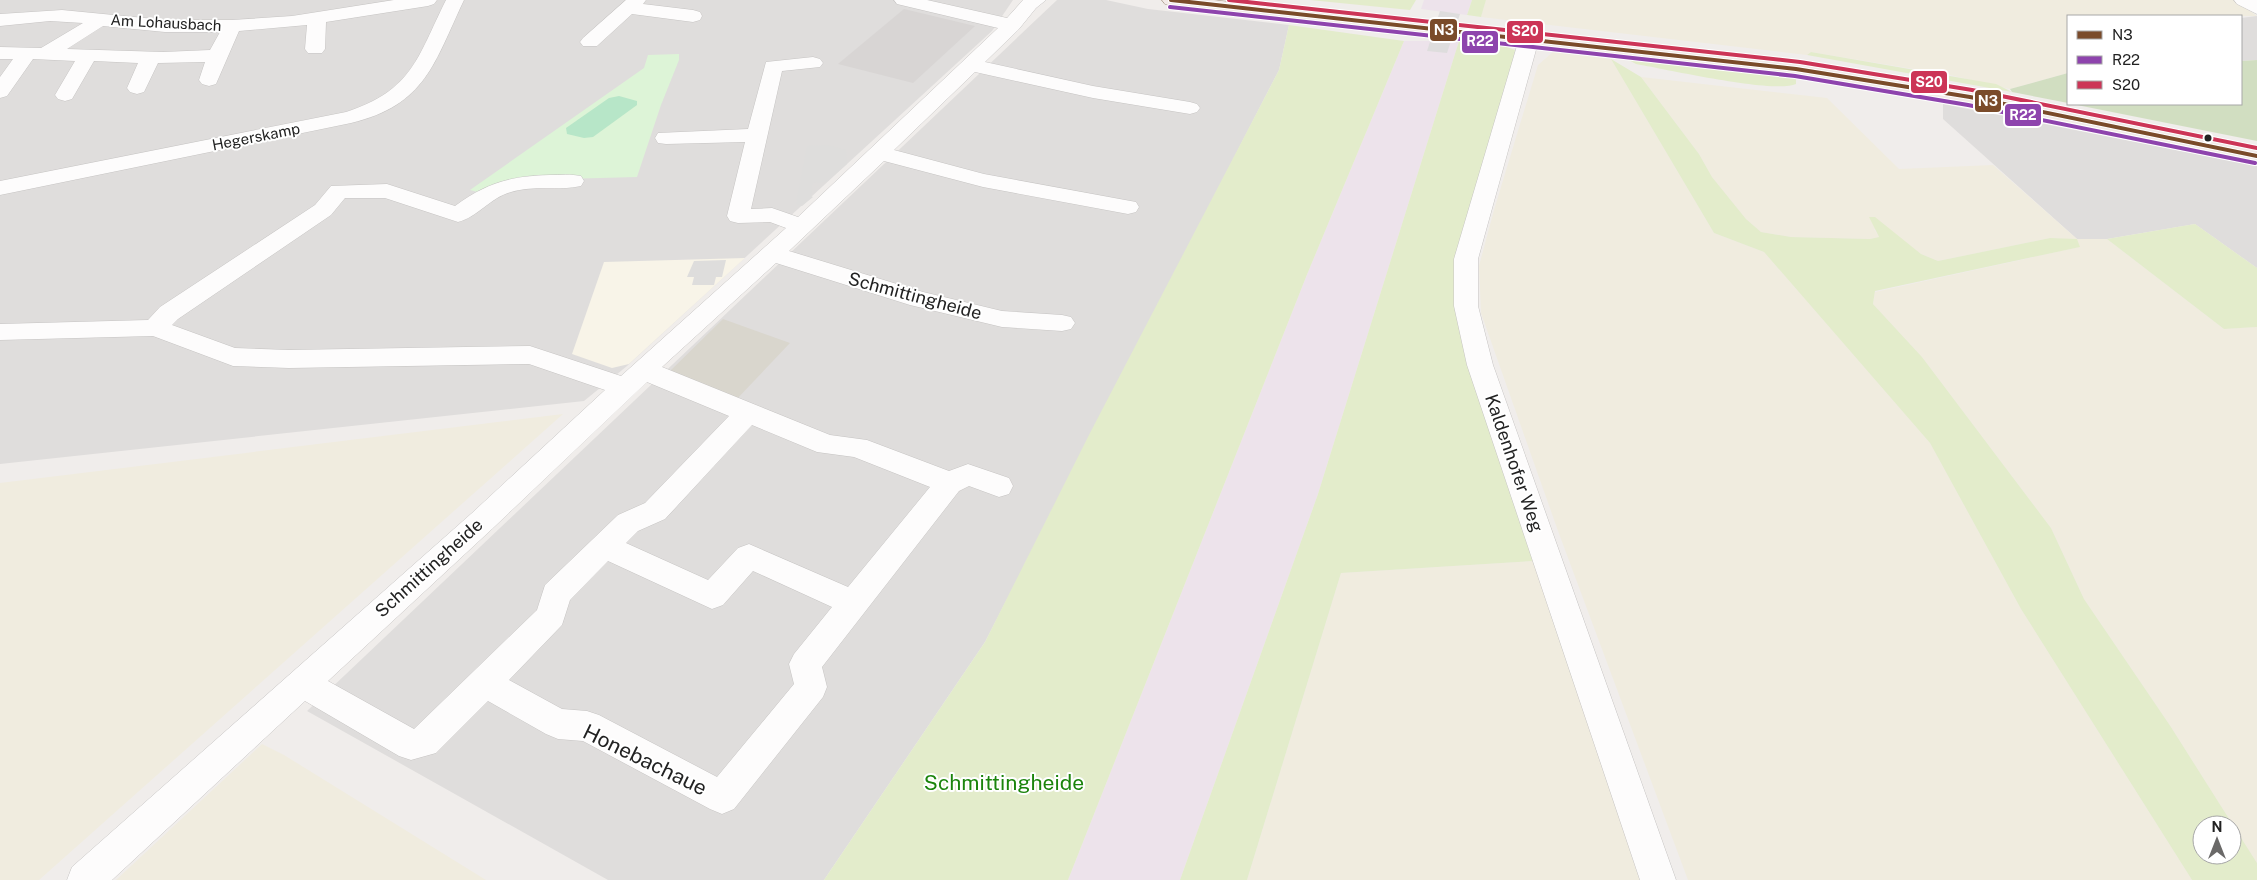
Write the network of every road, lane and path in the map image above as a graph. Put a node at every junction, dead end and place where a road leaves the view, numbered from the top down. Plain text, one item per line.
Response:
1 (428, 0) edge
2 (455, 0) edge
3 (903, 0) edge
4 (1171, 0) edge
5 (1188, 0) edge
6 (2243, 0) edge
7 (1032, 1) edge
8 (632, 4) edge
9 (1206, 5) junction
10 (2257, 8) edge
11 (693, 16) dead end
12 (317, 19) junction
13 (0, 20) edge
14 (100, 20) junction
15 (1012, 25) junction
16 (232, 26) junction
17 (1529, 39) junction
18 (590, 42) dead end
19 (315, 50) dead end
20 (48, 52) junction
21 (0, 53) edge
22 (26, 53) junction
23 (88, 55) junction
24 (217, 55) junction
25 (150, 59) junction
26 (813, 63) dead end
27 (971, 65) junction
28 (209, 80) dead end
29 (136, 88) dead end
30 (0, 92) edge
31 (64, 95) dead end
32 (1190, 108) dead end
33 (756, 135) junction
34 (666, 138) dead end
35 (879, 152) junction
36 (2257, 156) edge
37 (573, 181) dead end
38 (0, 188) edge
39 (1128, 207) dead end
40 (802, 226) junction
41 (772, 254) junction
42 (1062, 323) dead end
43 (155, 328) junction
44 (0, 332) edge
45 (634, 379) junction
46 (748, 413) junction
47 (949, 483) junction
48 (998, 486) dead end
49 (606, 547) junction
50 (854, 603) junction
51 (485, 683) junction
52 (302, 684) junction
53 (85, 880) edge
54 (1658, 880) edge

1 - 12 street, Am Lohausbach
2 - 38 street, Hegerskamp
3 - 15 street
4 - 9 main road
5 - 9 main road
6 - 10 street
7 - 15 street, Schmittingheide
8 - 11 street
8 - 18 street
9 - 17 main road
12 - 16 street, Am Lohausbach
12 - 19 street
13 - 14 street, Am Lohausbach
14 - 16 street, Am Lohausbach
14 - 20 street, Am Lohausbach
15 - 27 street, Schmittingheide
16 - 24 street, Am Lohausbach
17 - 36 main road
17 - 54 street, Kaldenhofer Weg
20 - 22 street, Am Lohausbach
20 - 23 street, Am Lohausbach
21 - 22 street, Am Lohausbach
22 - 30 street
23 - 25 street, Am Lohausbach
23 - 31 street
24 - 25 street, Am Lohausbach
24 - 28 street, Am Lohausbach
25 - 29 street
26 - 33 street
27 - 32 street
27 - 35 street, Schmittingheide
33 - 34 street
33 - 40 street
35 - 39 street
35 - 40 street, Schmittingheide
37 - 43 street
40 - 41 street, Schmittingheide
41 - 42 street, Schmittingheide
41 - 45 street, Schmittingheide
43 - 44 street
43 - 45 street
45 - 46 street
45 - 52 street, Schmittingheide
46 - 47 street
46 - 49 street
47 - 48 street
47 - 50 street, Honebachaue
49 - 50 street
49 - 51 street
50 - 51 street, Honebachaue
51 - 52 street
52 - 53 street, Schmittingheide

